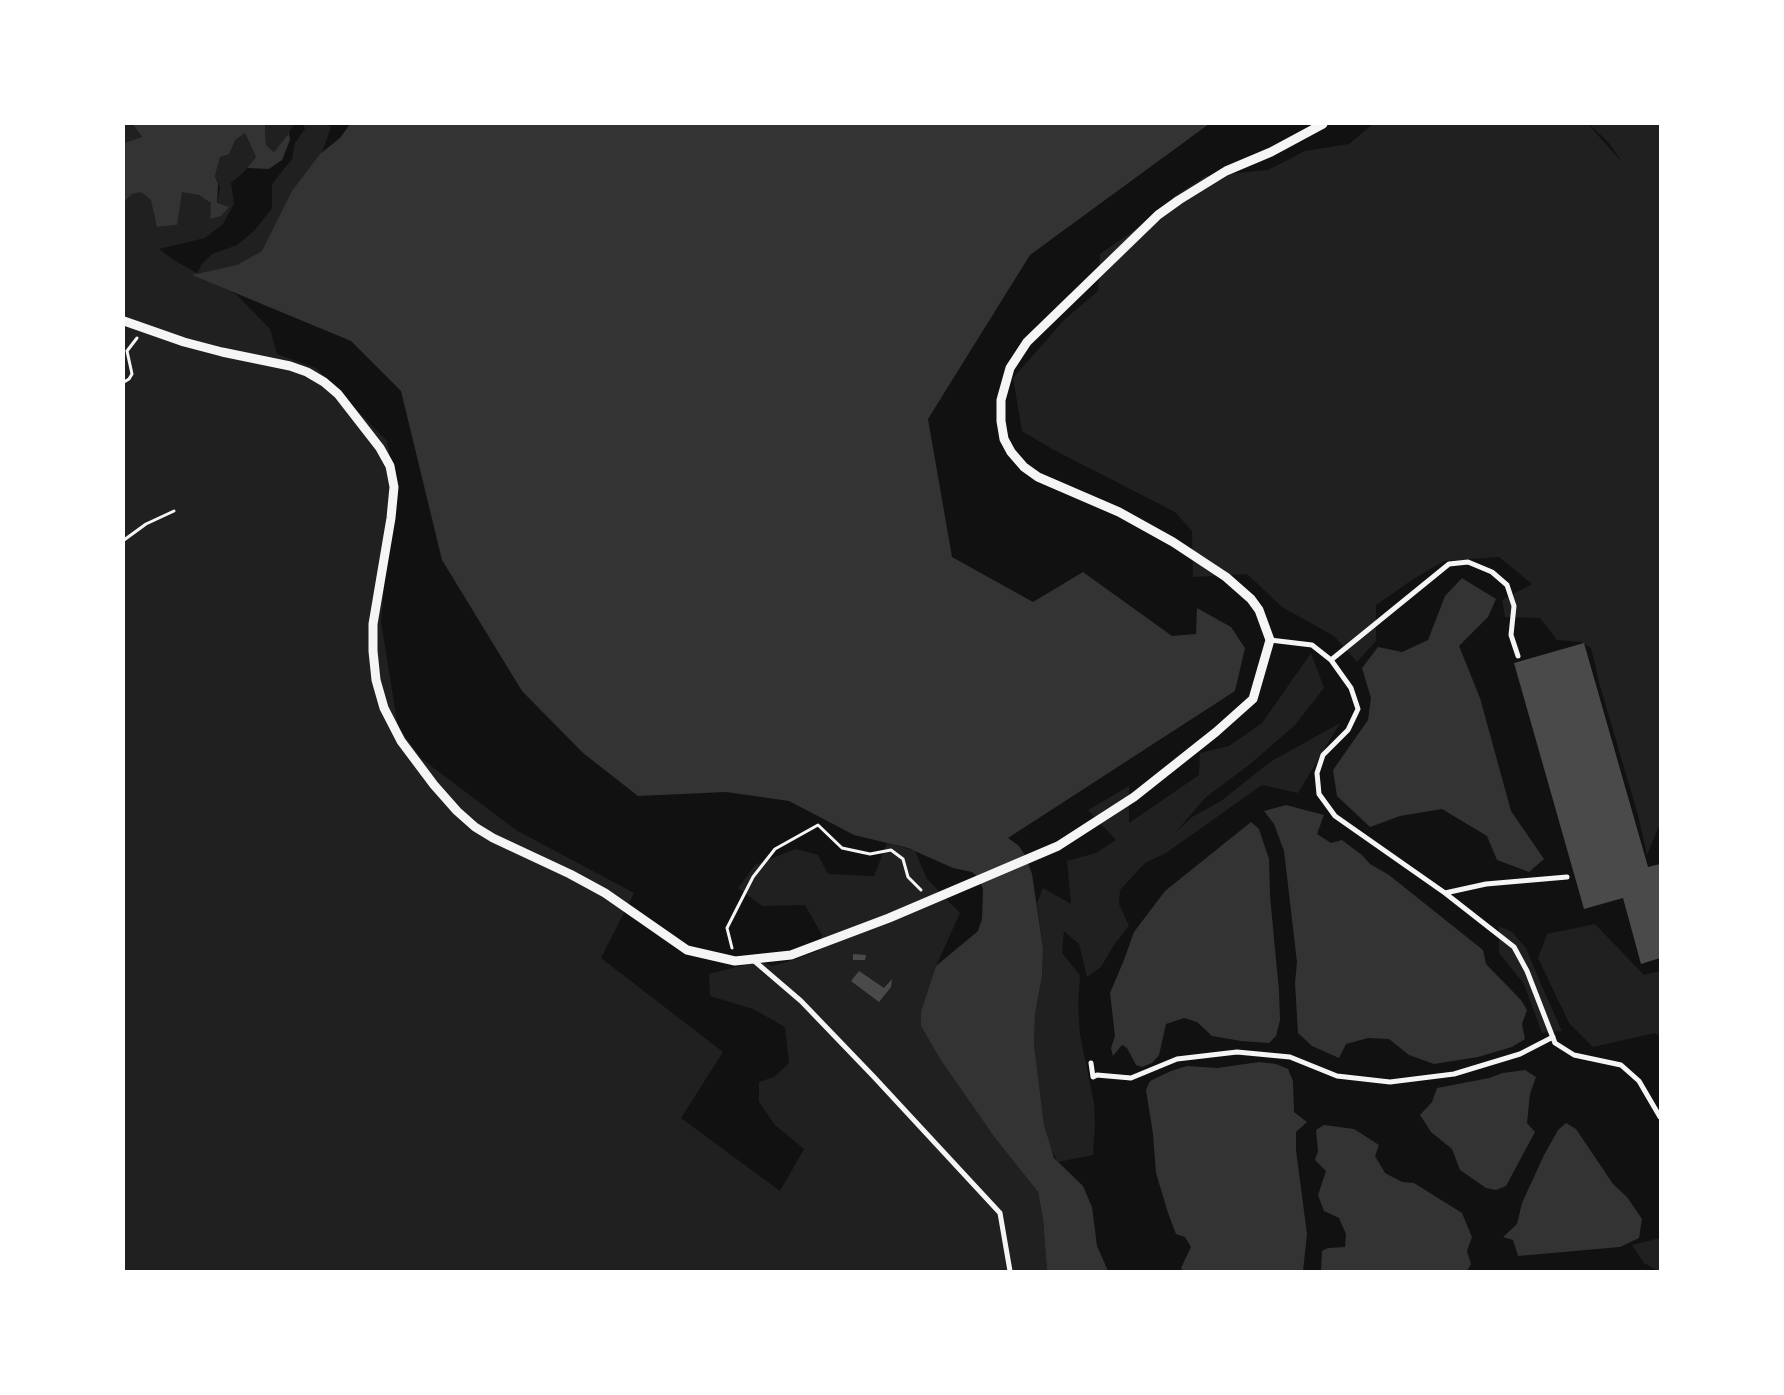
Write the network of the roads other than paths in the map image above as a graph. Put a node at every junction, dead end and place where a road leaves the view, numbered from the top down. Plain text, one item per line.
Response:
1 (1323, 124) edge
2 (124, 321) edge
3 (1270, 640) junction
4 (1518, 656) dead end
5 (1331, 660) junction
6 (1567, 878) dead end
7 (1445, 893) junction
8 (752, 959) junction
9 (1552, 1037) junction
10 (1091, 1063) dead end
11 (1660, 1117) edge
12 (1010, 1271) edge

1 - 3 street
2 - 8 street
3 - 5 street
3 - 8 street
4 - 5 street
5 - 7 street
6 - 7 street
7 - 9 street
8 - 12 street
9 - 10 street
9 - 11 street

